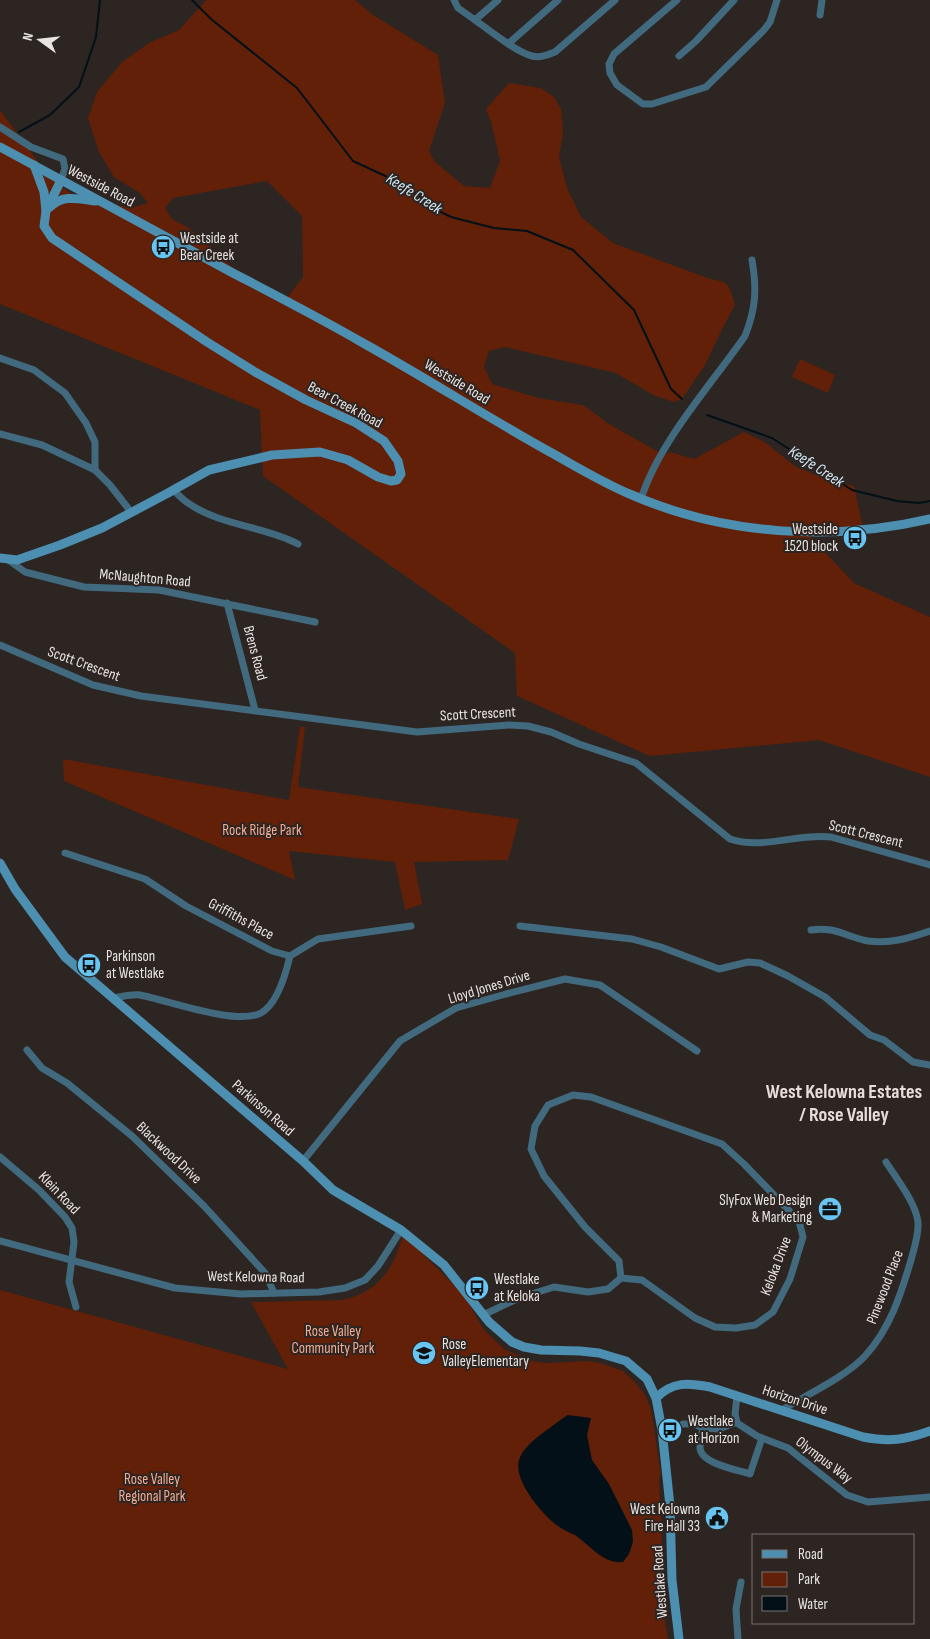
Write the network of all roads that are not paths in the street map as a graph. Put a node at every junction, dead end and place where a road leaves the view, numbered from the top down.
1 (454, 0) edge
2 (498, 0) edge
3 (558, 0) edge
4 (615, 0) edge
5 (677, 0) edge
6 (734, 0) edge
7 (777, 0) edge
8 (822, 0) edge
9 (820, 15) dead end
10 (475, 20) junction
11 (509, 43) junction
12 (679, 56) dead end
13 (0, 127) edge
14 (0, 147) edge
15 (34, 165) junction
16 (61, 180) junction
17 (102, 201) junction
18 (46, 211) junction
19 (752, 260) dead end
20 (0, 358) edge
21 (0, 434) edge
22 (95, 470) junction
23 (173, 490) junction
24 (641, 499) junction
25 (130, 512) junction
26 (930, 519) edge
27 (298, 544) dead end
28 (3, 558) edge
29 (227, 603) junction
30 (315, 622) dead end
31 (0, 645) edge
32 (255, 710) junction
33 (65, 853) dead end
34 (0, 863) edge
35 (930, 865) edge
36 (411, 926) dead end
37 (520, 926) dead end
38 (810, 930) dead end
39 (930, 931) edge
40 (290, 956) junction
41 (113, 998) junction
42 (27, 1050) dead end
43 (697, 1051) dead end
44 (930, 1065) edge
45 (0, 1157) edge
46 (303, 1161) junction
47 (886, 1162) dead end
48 (401, 1230) junction
49 (0, 1242) edge
50 (71, 1260) junction
51 (621, 1278) junction
52 (274, 1293) junction
53 (76, 1307) dead end
54 (483, 1315) junction
55 (737, 1396) junction
56 (656, 1398) junction
57 (782, 1410) junction
58 (737, 1422) junction
59 (683, 1424) dead end
60 (703, 1428) junction
61 (930, 1431) edge
62 (762, 1438) junction
63 (930, 1497) edge
64 (741, 1582) dead end
65 (679, 1639) edge
66 (738, 1639) edge

1 - 10 street
2 - 10 street
3 - 11 street
4 - 11 street
5 - 7 street
6 - 12 street
8 - 9 street
10 - 11 street
13 - 16 street
14 - 15 street, Westside Road
15 - 16 street, Westside Road
15 - 18 street
16 - 17 street, Westside Road
16 - 18 street
17 - 18 street
17 - 24 street, Westside Road
18 - 23 street, Bear Creek Road
19 - 24 street
20 - 22 street
21 - 22 street
22 - 25 street
23 - 25 street, Bear Creek Road
23 - 27 street
24 - 26 street, Westside Road
25 - 28 street, Bear Creek Road
28 - 29 street, McNaughton Road
29 - 30 street, McNaughton Road
29 - 32 street, Brens Road
31 - 32 street, Scott Crescent
32 - 35 street, Scott Crescent
33 - 40 street, Griffiths Place
34 - 41 street, Parkinson Road
36 - 40 street
37 - 44 street
38 - 39 street
40 - 41 street
41 - 46 street, Parkinson Road
42 - 52 street, Blackwood Drive
43 - 46 street, Lloyd Jones Drive
45 - 50 street, Klein Road
46 - 48 street, Parkinson Road
47 - 57 street, Pinewood Place
48 - 52 street, West Kelowna Road
48 - 54 street, Westlake Road
49 - 50 street, West Kelowna Road
50 - 52 street, West Kelowna Road
50 - 53 street, Klein Road
51 - 51 street, Keloka Drive
51 - 54 street
54 - 56 street, Westlake Road
55 - 56 street, Horizon Drive
55 - 57 street, Horizon Drive
55 - 58 street
56 - 65 street, Westlake Road
57 - 61 street, Horizon Drive
58 - 60 street
58 - 62 street, Olympus Way
59 - 60 street
60 - 62 street
62 - 63 street, Olympus Way
64 - 66 street

